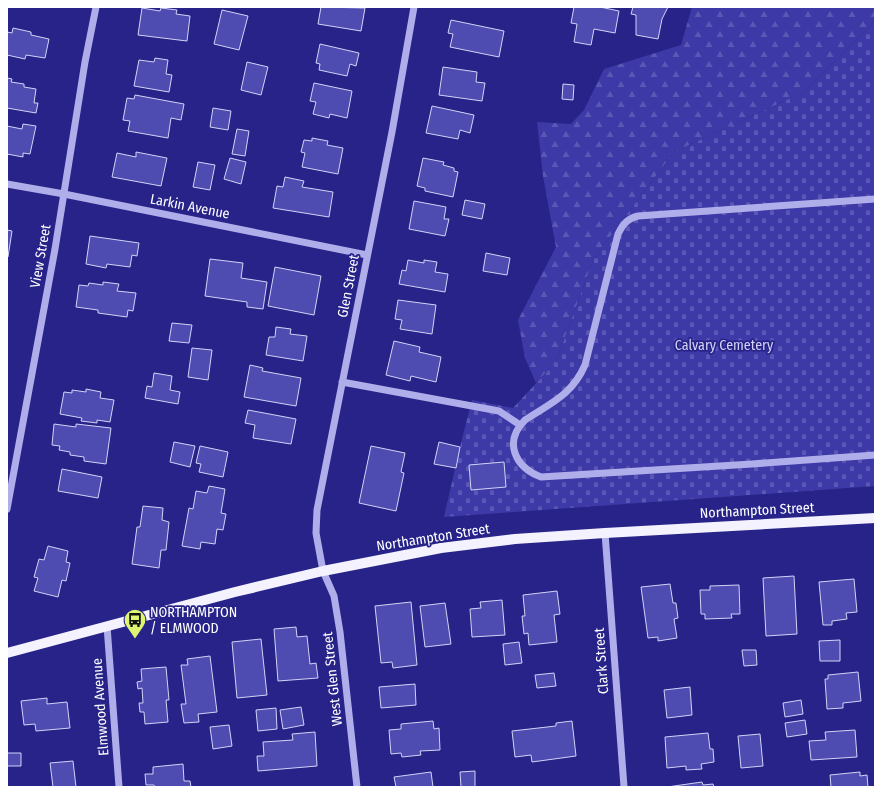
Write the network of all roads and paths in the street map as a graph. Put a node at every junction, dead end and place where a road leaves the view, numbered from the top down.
1 (96, 7) edge
2 (414, 7) edge
3 (7, 184) edge
4 (64, 194) junction
5 (875, 199) edge
6 (367, 254) junction
7 (342, 382) junction
8 (520, 425) junction
9 (875, 455) edge
10 (7, 509) edge
11 (875, 518) edge
12 (605, 533) junction
13 (323, 571) junction
14 (107, 626) junction
15 (7, 653) edge
16 (119, 787) edge
17 (357, 787) edge
18 (624, 787) edge

1 - 4 street, View Street
2 - 6 street, Glen Street
3 - 4 street, Larkin Avenue
4 - 6 street, Larkin Avenue
4 - 10 street, View Street
5 - 8 street
6 - 7 street, Glen Street
7 - 8 street
7 - 13 street, Glen Street
8 - 9 street
11 - 12 main road, Northampton Street
12 - 13 main road, Northampton Street
12 - 18 street, Clark Street
13 - 14 main road, Northampton Street
13 - 17 street, West Glen Street
14 - 15 main road, Northampton Street
14 - 16 street, Elmwood Avenue

